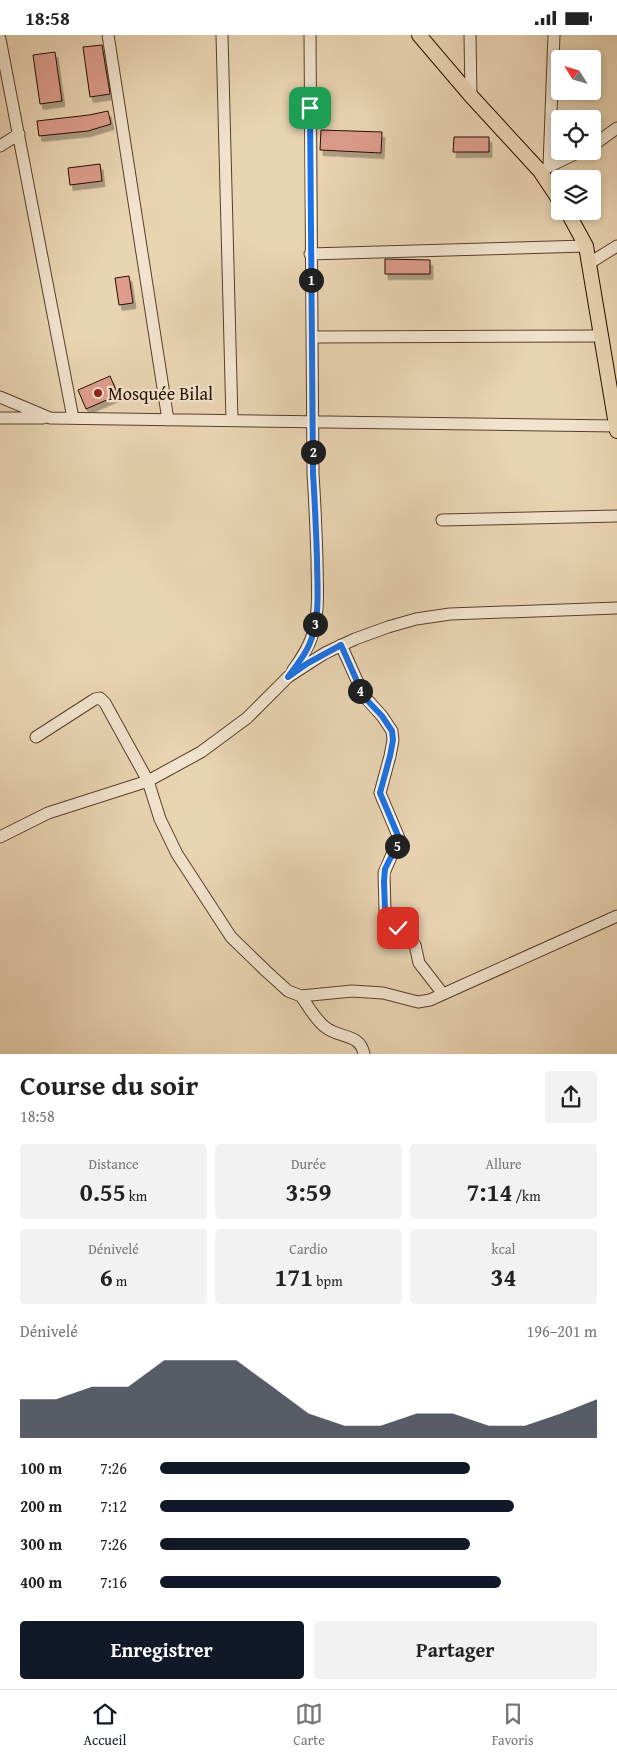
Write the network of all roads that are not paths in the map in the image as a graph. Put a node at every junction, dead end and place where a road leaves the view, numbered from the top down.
1 (108, 35) edge
2 (222, 35) edge
3 (310, 35) edge
4 (418, 35) edge
5 (470, 35) edge
6 (554, 35) edge
7 (0, 39) edge
8 (471, 96) junction
9 (617, 127) edge
10 (19, 134) junction
11 (601, 139) edge
12 (0, 145) edge
13 (563, 160) edge
14 (545, 169) junction
15 (551, 182) edge
16 (572, 220) edge
17 (586, 246) junction
18 (617, 246) edge
19 (310, 254) junction
20 (588, 265) junction
21 (601, 336) junction
22 (312, 337) junction
23 (0, 397) edge
24 (0, 418) edge
25 (50, 418) junction
26 (73, 418) junction
27 (168, 420) junction
28 (232, 420) junction
29 (313, 423) junction
30 (617, 428) edge
31 (617, 516) edge
32 (442, 520) dead end
33 (617, 608) edge
34 (341, 645) junction
35 (288, 677) junction
36 (36, 737) dead end
37 (148, 781) junction
38 (0, 837) edge
39 (617, 916) edge
40 (443, 995) junction
41 (301, 996) junction
42 (364, 1054) edge

1 - 27 street
2 - 28 street
3 - 19 street
4 - 8 main road
5 - 8 street
6 - 14 street
7 - 10 street
8 - 14 main road
9 - 11 street
10 - 12 street
10 - 26 street
13 - 14 street
14 - 15 main road
16 - 17 main road
17 - 19 street
17 - 20 main road
18 - 20 street
19 - 22 street
20 - 21 main road
21 - 22 street
21 - 30 main road
22 - 29 street
23 - 25 street
24 - 25 street
25 - 26 street
26 - 27 street
27 - 28 street
28 - 29 street
29 - 30 street
29 - 35 street
31 - 32 street
33 - 34 street
34 - 35 street
34 - 40 street
35 - 37 street
36 - 37 street
37 - 38 street
37 - 41 street
39 - 40 street
40 - 41 street
41 - 42 street

